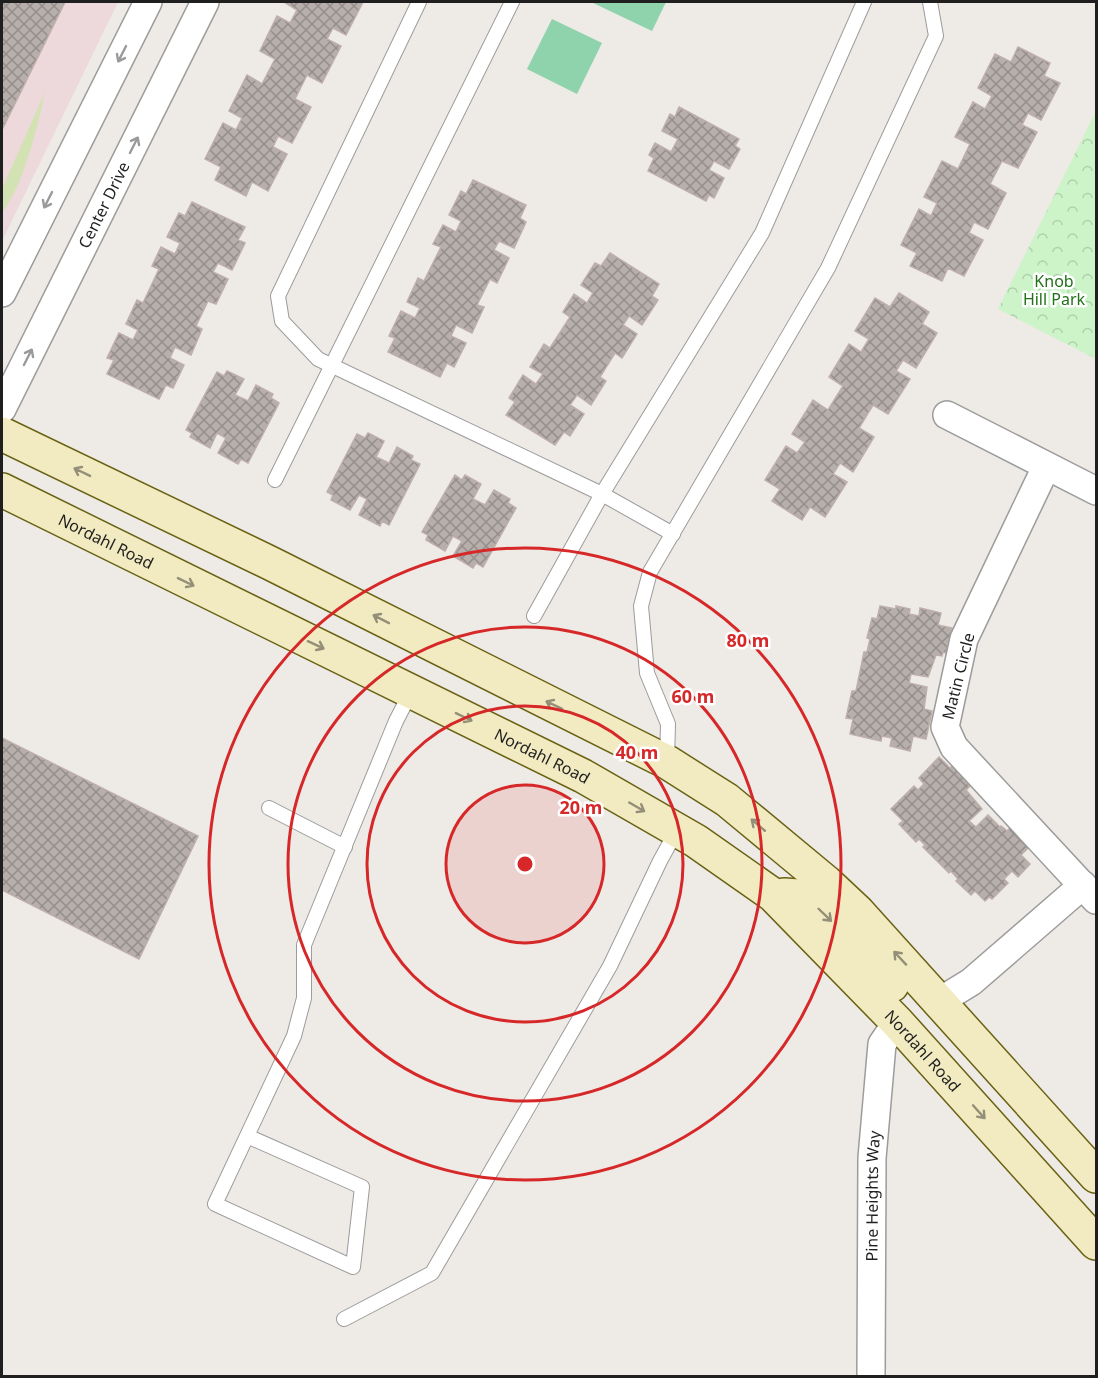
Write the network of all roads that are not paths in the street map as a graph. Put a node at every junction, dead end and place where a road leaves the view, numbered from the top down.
1 (148, 2) edge
2 (419, 2) edge
3 (512, 2) edge
4 (864, 2) edge
5 (930, 2) edge
6 (195, 6) edge
7 (2, 293) edge
8 (332, 366) junction
9 (2, 409) edge
10 (946, 415) dead end
11 (2, 434) edge
12 (1046, 467) junction
13 (275, 480) dead end
14 (2, 490) edge
15 (1096, 491) edge
16 (602, 494) junction
17 (673, 534) junction
18 (534, 616) dead end
19 (433, 645) junction
20 (411, 692) junction
21 (667, 762) junction
22 (269, 808) dead end
23 (678, 830) junction
24 (345, 847) junction
25 (1090, 893) edge
26 (773, 895) junction
27 (940, 1001) junction
28 (897, 1022) junction
29 (247, 1136) junction
30 (1090, 1168) edge
31 (1096, 1243) edge
32 (344, 1319) dead end
33 (871, 1377) edge

1 -> 7 street
2 - 8 lane
3 - 8 lane
4 - 16 lane
5 - 17 lane
9 -> 6 street, Center Drive
8 - 13 lane
8 - 16 lane
10 - 12 street
19 -> 11 main road
12 - 15 street
12 - 25 street, Matin Circle
14 -> 20 main road, Nordahl Road
16 - 17 lane
16 - 18 lane
17 - 21 lane
19 - 20 main road
21 -> 19 main road
20 -> 23 main road, Nordahl Road
20 - 24 lane
27 -> 21 main road
22 - 24 lane
23 - 26 main road, Nordahl Road
23 - 32 lane
24 - 29 lane
25 - 27 street, Matin Circle
26 -> 27 main road
26 - 28 main road, Nordahl Road
27 - 30 main road
28 - 30 main road
28 -> 31 main road, Nordahl Road
28 - 33 street, Pine Heights Way
29 - 29 lane

